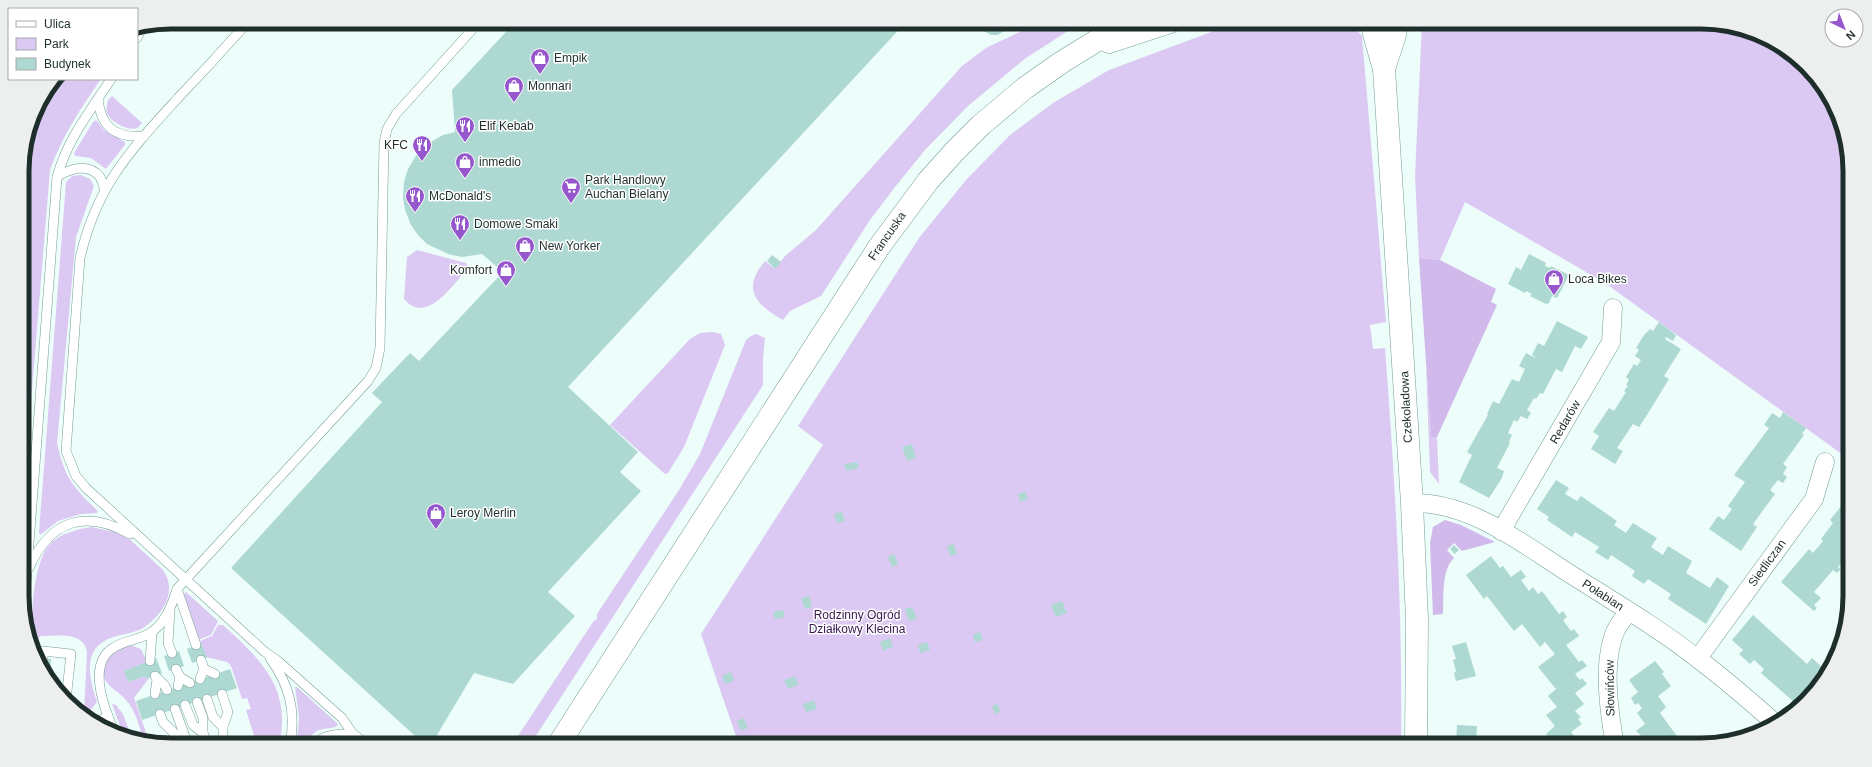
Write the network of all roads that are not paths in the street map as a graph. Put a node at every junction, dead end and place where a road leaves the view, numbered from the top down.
1 (242, 29) edge
2 (474, 29) edge
3 (1116, 29) edge
4 (1150, 29) edge
5 (1374, 29) edge
6 (1395, 29) edge
7 (1087, 48) junction
8 (1384, 69) junction
9 (110, 80) edge
10 (98, 99) junction
11 (143, 136) junction
12 (57, 177) junction
13 (105, 189) junction
14 (1613, 308) dead end
15 (1825, 462) dead end
16 (1412, 503) junction
17 (1501, 531) junction
18 (29, 537) edge
19 (144, 541) junction
20 (29, 569) edge
21 (186, 579) junction
22 (177, 589) junction
23 (170, 610) junction
24 (1628, 612) junction
25 (152, 632) junction
26 (196, 645) dead end
27 (265, 652) junction
28 (172, 653) dead end
29 (43, 655) dead end
30 (1698, 658) junction
31 (150, 661) dead end
32 (215, 674) dead end
33 (178, 677) dead end
34 (200, 679) dead end
35 (190, 683) dead end
36 (167, 690) dead end
37 (67, 692) edge
38 (155, 694) dead end
39 (222, 694) dead end
40 (206, 698) dead end
41 (197, 702) dead end
42 (185, 706) dead end
43 (175, 709) dead end
44 (160, 714) dead end
45 (108, 716) junction
46 (101, 720) edge
47 (1771, 720) edge
48 (112, 725) edge
49 (223, 727) junction
50 (203, 733) junction
51 (353, 734) junction
52 (180, 738) edge
53 (185, 738) edge
54 (205, 738) edge
55 (223, 738) edge
56 (291, 738) edge
57 (320, 738) edge
58 (358, 738) edge
59 (563, 738) edge
60 (1416, 738) edge
61 (1614, 738) edge

1 - 11 lane
2 - 21 lane
3 - 7 main road
4 - 7 main road
5 - 8 main road, Czekoladowa
6 - 8 main road, Czekoladowa
7 - 59 main road, Francuska
8 - 16 main road, Czekoladowa
9 - 10 lane
10 - 11 lane
10 - 12 lane
11 - 13 lane
12 - 13 lane
12 - 18 lane
13 - 19 lane
14 - 17 street, Redarów
15 - 30 street, Siedliczan
16 - 17 street, Połabian
16 - 60 main road, Czekoladowa
17 - 24 street, Połabian
19 - 20 lane
19 - 21 lane
21 - 22 lane
21 - 27 lane
22 - 23 lane
22 - 26 lane
23 - 25 lane
23 - 28 lane
24 - 30 street, Połabian
24 - 61 street, Słowińców
25 - 31 lane
25 - 45 lane
27 - 51 lane
27 - 56 lane
29 - 37 lane
30 - 47 street, Połabian
32 - 34 lane
33 - 35 lane
36 - 38 lane
39 - 49 lane
40 - 49 lane
41 - 50 lane
42 - 50 lane
43 - 53 lane
44 - 52 lane
45 - 46 lane
45 - 48 lane
49 - 55 lane
50 - 54 lane
51 - 57 lane
51 - 58 lane

